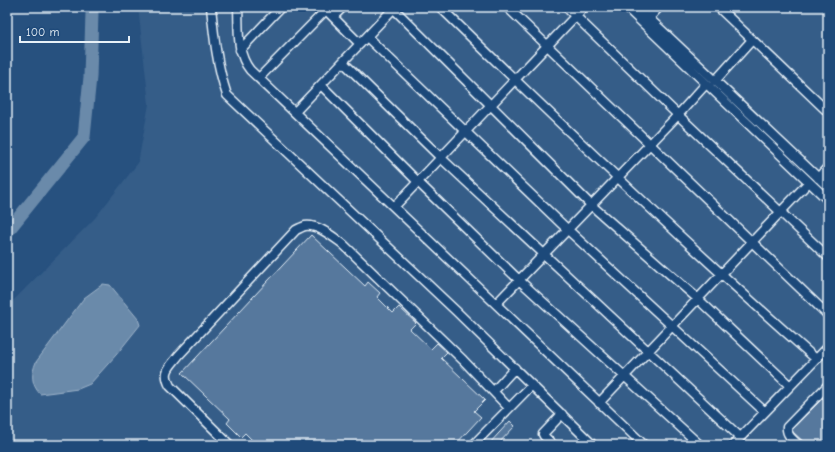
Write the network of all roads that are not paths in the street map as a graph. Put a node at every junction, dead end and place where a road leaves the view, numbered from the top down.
1 (211, 7) edge
2 (238, 7) edge
3 (281, 7) edge
4 (343, 7) edge
5 (440, 7) edge
6 (507, 7) edge
7 (566, 7) edge
8 (584, 7) edge
9 (626, 7) edge
10 (637, 7) edge
11 (659, 7) edge
12 (718, 7) edge
13 (324, 8) edge
14 (394, 8) edge
15 (575, 16) junction
16 (333, 17) junction
17 (649, 18) junction
18 (367, 37) junction
19 (752, 40) junction
20 (360, 44) junction
21 (548, 46) junction
22 (240, 50) junction
23 (343, 62) junction
24 (259, 78) junction
25 (515, 80) junction
26 (715, 81) junction
27 (706, 84) junction
28 (321, 85) junction
29 (491, 105) junction
30 (295, 112) junction
31 (828, 112) edge
32 (678, 115) junction
33 (466, 132) junction
34 (649, 144) junction
35 (441, 158) junction
36 (828, 168) edge
37 (617, 178) junction
38 (818, 178) junction
39 (418, 182) junction
40 (809, 182) junction
41 (828, 187) edge
42 (828, 200) edge
43 (591, 205) junction
44 (394, 207) junction
45 (780, 213) junction
46 (567, 229) junction
47 (752, 242) junction
48 (543, 254) junction
49 (828, 256) edge
50 (721, 275) junction
51 (519, 280) junction
52 (698, 299) junction
53 (496, 304) junction
54 (828, 315) edge
55 (672, 326) junction
56 (828, 347) edge
57 (648, 351) junction
58 (816, 359) junction
59 (515, 368) junction
60 (625, 376) junction
61 (532, 385) junction
62 (828, 385) edge
63 (790, 386) junction
64 (494, 391) junction
65 (599, 403) junction
66 (510, 408) junction
67 (765, 412) junction
68 (562, 414) junction
69 (740, 437) junction
70 (230, 445) edge
71 (473, 445) edge
72 (553, 445) edge
73 (593, 445) edge
74 (644, 445) edge
75 (700, 445) edge
76 (733, 445) edge
77 (799, 445) edge

1 - 59 lane
2 - 22 lane
3 - 22 lane
4 - 16 lane
5 - 25 lane
6 - 21 lane
7 - 15 lane
8 - 15 lane
9 - 27 lane
10 - 17 lane
11 - 17 lane
12 - 19 lane
13 - 16 lane
13 - 24 lane
14 - 18 lane
14 - 29 lane
15 - 21 lane
15 - 32 lane
16 - 20 lane
17 - 26 lane
18 - 20 lane
18 - 33 lane
19 - 26 lane
19 - 31 lane
20 - 23 lane
21 - 25 lane
21 - 34 lane
22 - 24 lane
23 - 28 lane
23 - 35 lane
24 - 30 lane
25 - 29 lane
25 - 37 lane
26 - 38 lane
27 - 32 lane
27 - 40 lane
28 - 30 lane
28 - 39 lane
29 - 33 lane
29 - 43 lane
30 - 44 lane
32 - 34 lane
32 - 45 lane
33 - 35 lane
33 - 46 lane
34 - 37 lane
34 - 47 lane
35 - 39 lane
35 - 48 lane
36 - 38 lane
37 - 43 lane
37 - 50 lane
38 - 41 lane
39 - 44 lane
39 - 51 lane
40 - 42 lane
40 - 45 lane
43 - 46 lane
43 - 52 lane
44 - 53 lane
45 - 47 lane
45 - 49 lane
46 - 48 lane
46 - 55 lane
47 - 50 lane
47 - 54 lane
48 - 51 lane
48 - 57 lane
50 - 52 lane
50 - 58 lane
51 - 53 lane
51 - 60 lane
52 - 55 lane
52 - 63 lane
53 - 65 lane
55 - 57 lane
55 - 67 lane
56 - 58 lane
57 - 60 lane
57 - 69 lane
58 - 63 lane
59 - 61 lane
59 - 64 lane
60 - 65 lane
60 - 75 lane
61 - 66 lane
61 - 68 lane
62 - 77 lane
63 - 67 lane
64 - 66 lane
64 - 70 lane
65 - 74 lane
66 - 71 lane
67 - 69 lane
68 - 72 lane
68 - 73 lane
69 - 76 lane

